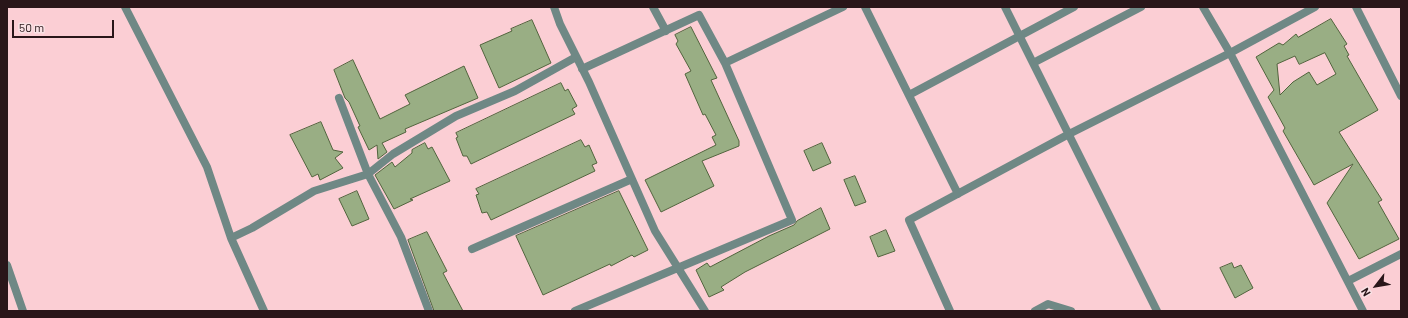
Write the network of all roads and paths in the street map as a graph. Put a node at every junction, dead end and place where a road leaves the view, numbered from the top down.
1 (125, 7) edge
2 (554, 7) edge
3 (653, 7) edge
4 (843, 7) edge
5 (865, 7) edge
6 (1005, 7) edge
7 (1074, 7) edge
8 (1141, 7) edge
9 (1203, 7) edge
10 (1315, 7) edge
11 (1356, 7) edge
12 (666, 31) junction
13 (1020, 36) junction
14 (1230, 53) junction
15 (576, 57) junction
16 (725, 63) junction
17 (1033, 64) junction
18 (582, 69) junction
19 (909, 95) junction
20 (1401, 96) edge
21 (339, 98) dead end
22 (1069, 134) junction
23 (368, 174) junction
24 (632, 179) junction
25 (958, 194) junction
26 (231, 238) junction
27 (472, 249) dead end
28 (1401, 254) edge
29 (7, 265) edge
30 (677, 267) junction
31 (1348, 281) junction
32 (23, 311) edge
33 (264, 311) edge
34 (429, 311) edge
35 (576, 311) edge
36 (705, 311) edge
37 (950, 311) edge
38 (1035, 311) edge
39 (1071, 311) edge
40 (1157, 311) edge
41 (1363, 311) edge

1 - 26 street
2 - 15 street
3 - 12 street
4 - 16 street
5 - 19 street
6 - 13 street
7 - 13 street
8 - 17 street
9 - 14 street
10 - 14 street
11 - 20 street
12 - 16 street
12 - 18 street
13 - 17 street
13 - 19 street
14 - 22 street
14 - 31 street
15 - 18 street
15 - 23 street
16 - 30 street
17 - 22 street
18 - 24 street
19 - 25 street
21 - 23 street
22 - 25 street
22 - 40 street
23 - 26 street
23 - 34 street
24 - 27 street
24 - 30 street
25 - 37 street
26 - 33 street
28 - 31 street
29 - 32 street
30 - 35 street
30 - 36 street
31 - 41 street
38 - 39 street

